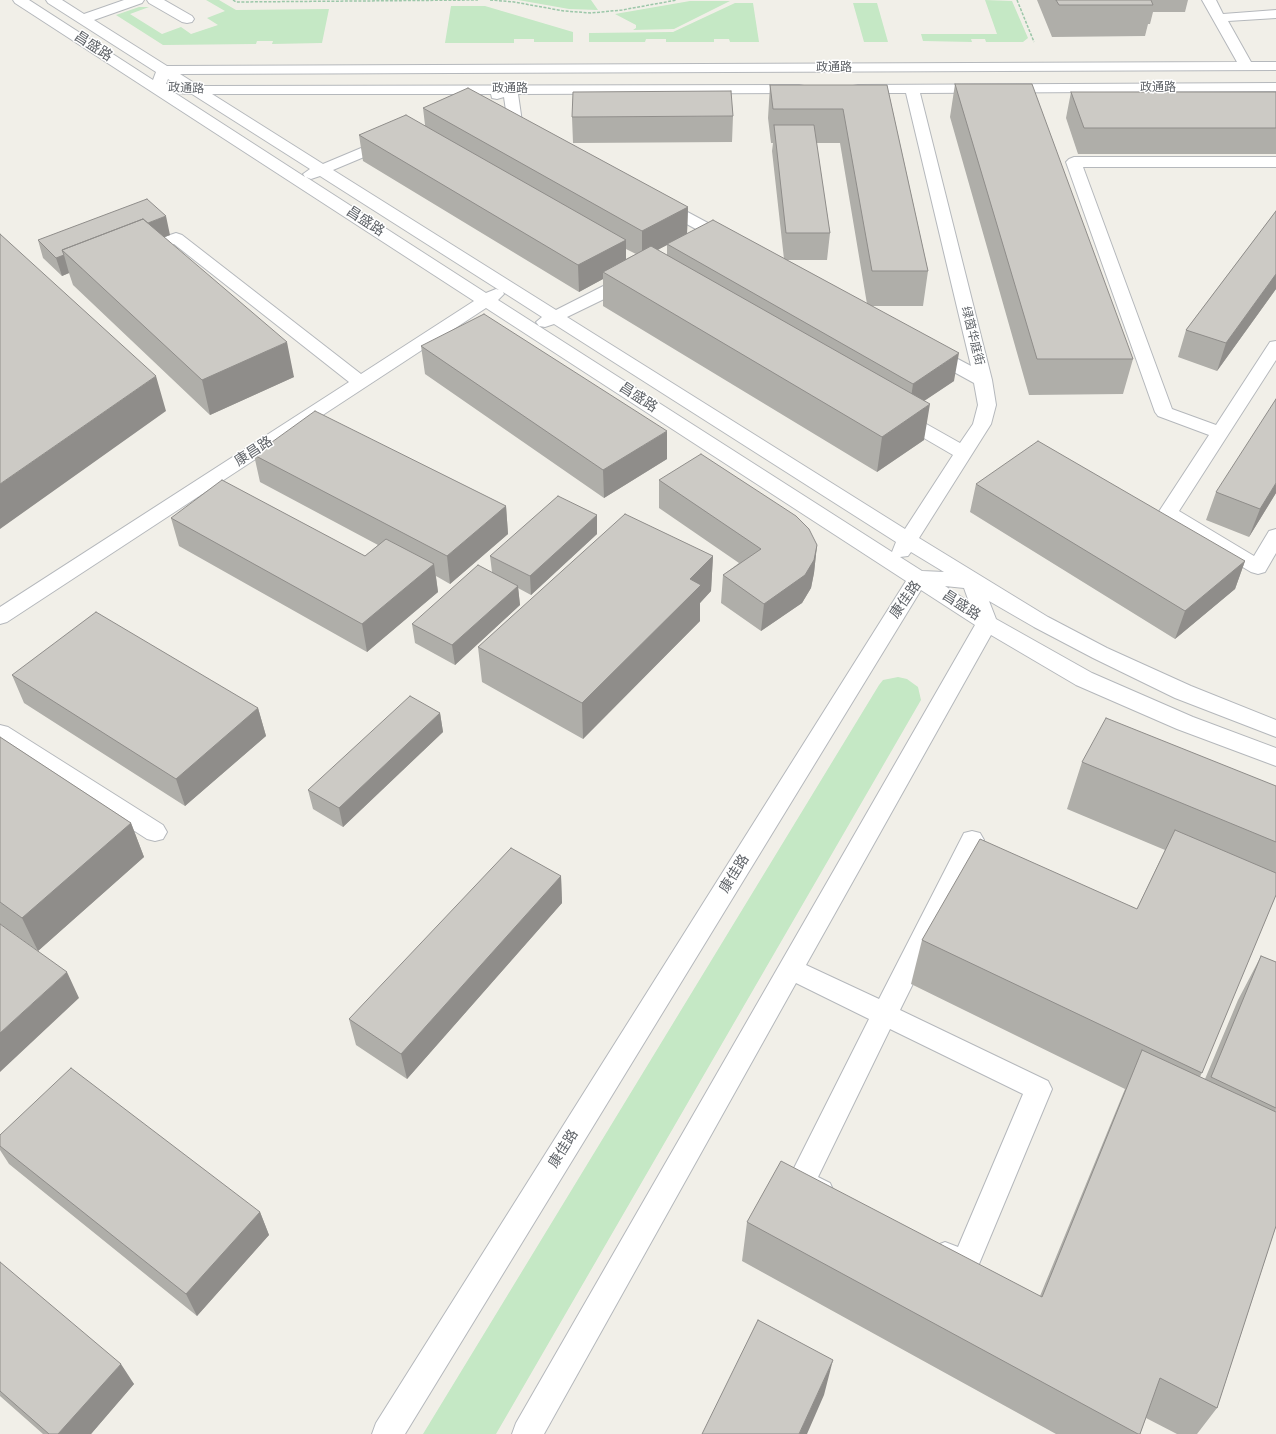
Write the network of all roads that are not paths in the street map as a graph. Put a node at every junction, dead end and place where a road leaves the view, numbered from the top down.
1 (20, 0) edge
2 (53, 0) edge
3 (137, 0) edge
4 (154, 0) edge
5 (1209, 0) edge
6 (1276, 14) edge
7 (1219, 18) junction
8 (83, 19) junction
9 (187, 19) dead end
10 (1276, 66) edge
11 (1246, 67) junction
12 (164, 70) junction
13 (157, 88) junction
14 (912, 88) junction
15 (1276, 88) edge
16 (810, 89) edge
17 (841, 89) edge
18 (196, 90) junction
19 (510, 90) junction
20 (477, 104) edge
21 (402, 136) edge
22 (542, 139) edge
23 (1276, 162) edge
24 (322, 170) junction
25 (299, 180) junction
26 (647, 196) edge
27 (738, 246) edge
28 (125, 258) edge
29 (640, 274) edge
30 (507, 287) junction
31 (486, 300) junction
32 (556, 317) junction
33 (532, 329) junction
34 (920, 346) edge
35 (1276, 346) edge
36 (983, 380) junction
37 (360, 382) junction
38 (888, 409) edge
39 (1220, 433) junction
40 (964, 453) junction
41 (1276, 536) edge
42 (908, 540) junction
43 (894, 562) junction
44 (918, 578) junction
45 (972, 581) junction
46 (0, 617) edge
47 (987, 623) junction
48 (1276, 729) edge
49 (0, 733) edge
50 (1276, 757) edge
51 (155, 832) dead end
52 (972, 840) dead end
53 (791, 969) junction
54 (886, 1015) junction
55 (844, 1204) edge
56 (922, 1244) edge
57 (387, 1434) edge
58 (527, 1434) edge

1 - 13 street, 昌盛路
2 - 8 street, 昌盛路
3 - 8 street
4 - 9 street
5 - 7 street
6 - 7 street
7 - 11 street
8 - 12 street, 昌盛路
10 - 11 street, 政通路
11 - 12 street, 政通路
12 - 13 street, 政通路
12 - 18 street, 昌盛路
13 - 18 street, 政通路
13 - 25 street, 昌盛路
14 - 15 street, 政通路
14 - 17 street, 政通路
14 - 36 street, 绿茵华庭街
16 - 19 street, 政通路
18 - 19 street, 政通路
18 - 24 street, 昌盛路
19 - 20 street
19 - 22 street
21 - 24 street
23 - 39 street
24 - 25 street
24 - 30 street, 昌盛路
25 - 31 street, 昌盛路
26 - 27 street
28 - 37 street
29 - 32 street
30 - 31 street, 康昌路
30 - 32 street, 昌盛路
31 - 33 street, 昌盛路
31 - 37 street, 康昌路
32 - 33 street
32 - 42 street, 昌盛路
33 - 43 street, 昌盛路
34 - 36 street
35 - 39 street
36 - 40 street, 绿茵华庭街
37 - 46 street, 康昌路
38 - 40 street
39 - 41 street
40 - 42 street, 绿茵华庭街
42 - 43 street, 绿茵华庭街
42 - 45 street, 昌盛路
43 - 44 street, 昌盛路
44 - 45 street, 康佳路
44 - 47 street, 昌盛路
44 - 57 street, 康佳路
45 - 47 street
45 - 48 street, 昌盛路
47 - 50 street, 昌盛路
47 - 53 street
49 - 51 street
52 - 54 street
53 - 54 street
53 - 58 street
54 - 55 street
54 - 56 street

